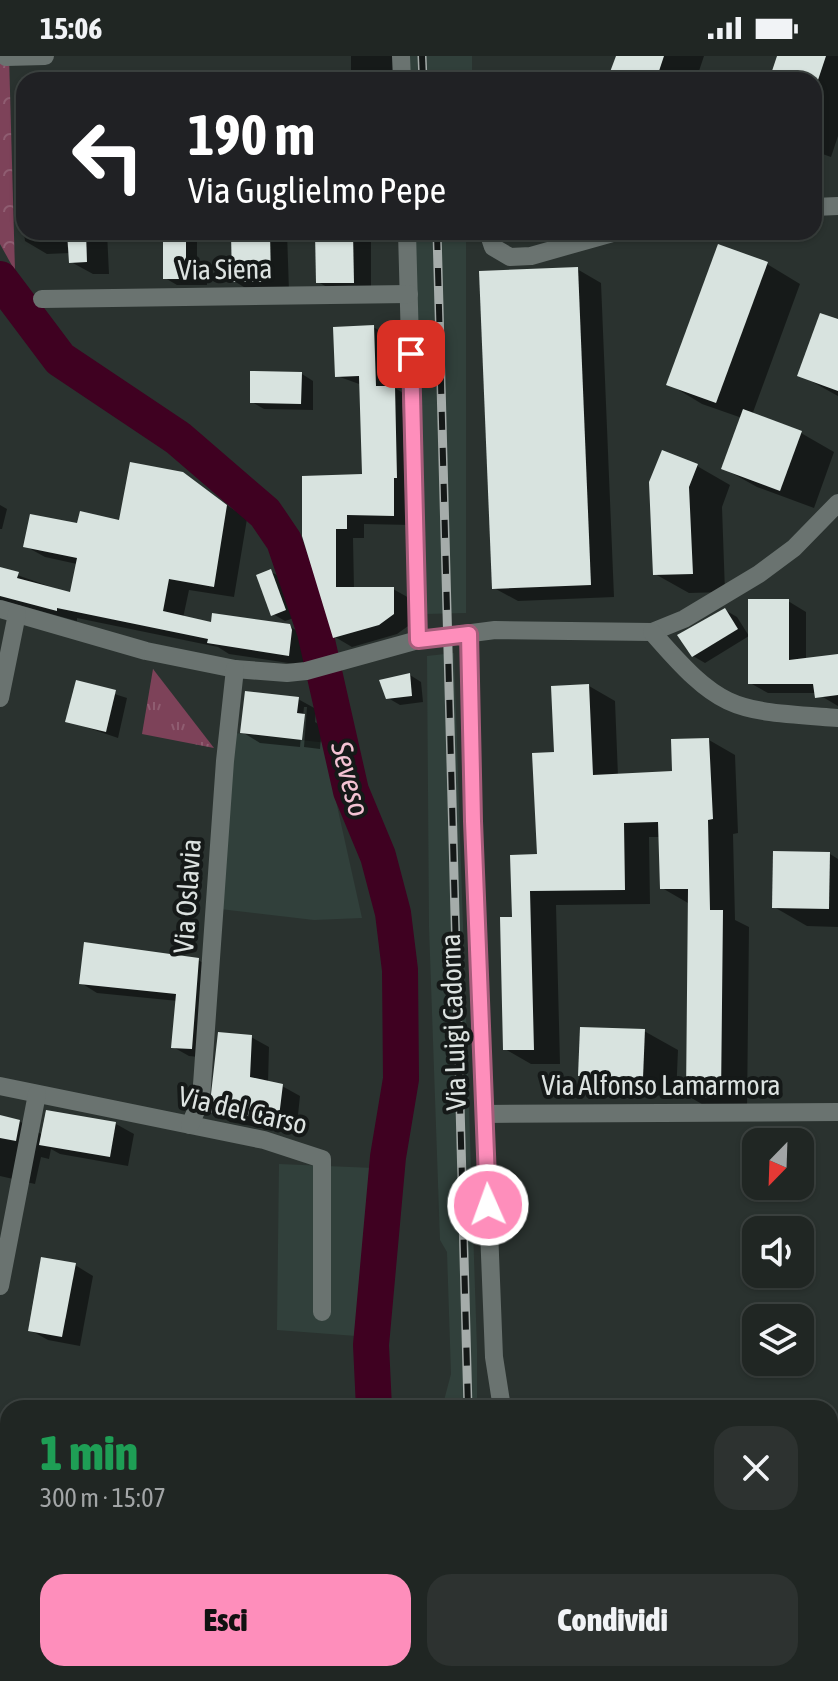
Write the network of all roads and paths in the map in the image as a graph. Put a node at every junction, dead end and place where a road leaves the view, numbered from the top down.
1 (45, 56) edge
2 (6, 57) edge
3 (407, 240) edge
4 (491, 240) edge
5 (545, 240) edge
6 (581, 240) edge
7 (540, 252) junction
8 (409, 294) junction
9 (42, 299) dead end
10 (838, 503) edge
11 (9, 612) edge
12 (652, 632) junction
13 (469, 634) junction
14 (418, 640) junction
15 (235, 669) junction
16 (0, 698) edge
17 (838, 718) edge
18 (0, 1086) edge
19 (37, 1094) junction
20 (838, 1112) edge
21 (484, 1114) junction
22 (190, 1125) junction
23 (0, 1286) edge
24 (322, 1312) dead end
25 (501, 1400) edge

1 - 2 street
3 - 8 street
4 - 7 street
5 - 7 street
6 - 7 street
8 - 9 street, Via Siena
8 - 14 street
10 - 12 street
11 - 15 street
11 - 16 street
12 - 13 street
12 - 17 street
13 - 14 street
13 - 21 street, Via Luigi Cadorna
14 - 15 street
15 - 22 street, Via Oslavia
18 - 19 street, Via del Carso
19 - 22 street, Via del Carso
19 - 23 street
20 - 21 street, Via Alfonso Lamarmora
21 - 25 street, Via Luigi Cadorna
22 - 24 street, Via del Carso

